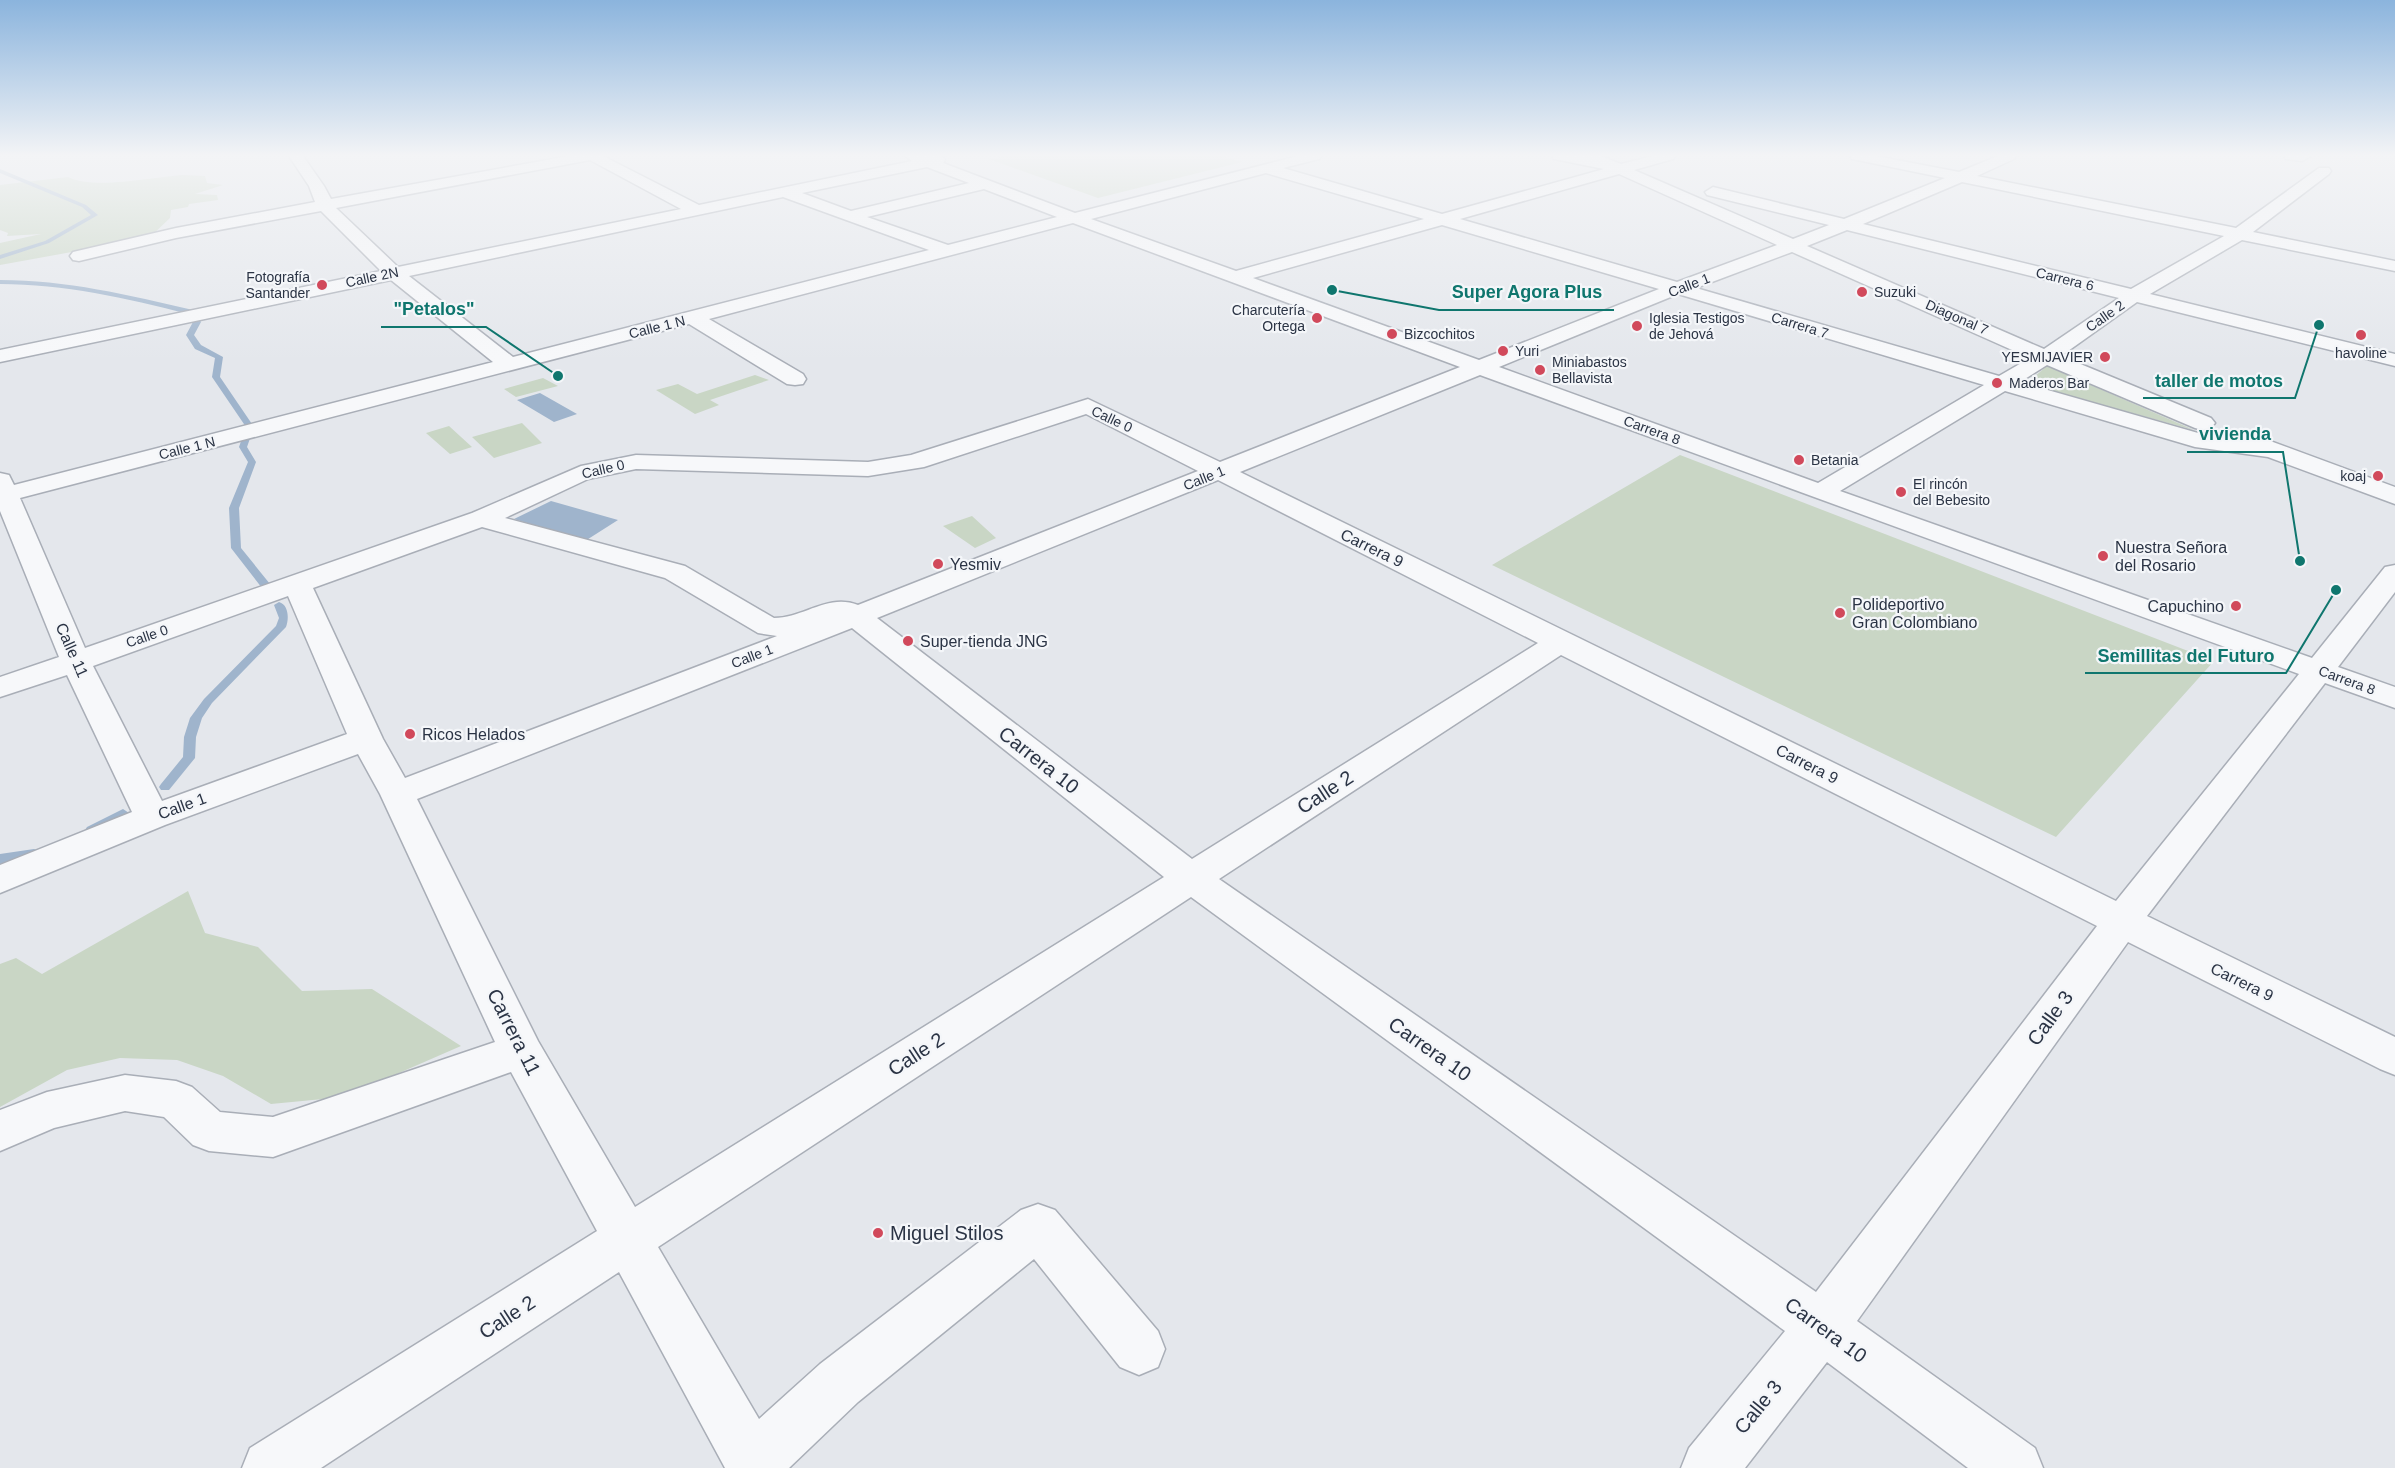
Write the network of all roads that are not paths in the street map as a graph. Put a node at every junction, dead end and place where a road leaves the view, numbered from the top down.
1 (221, 225) edge
2 (344, 225) edge
3 (626, 225) edge
4 (873, 225) edge
5 (1046, 225) edge
6 (1090, 225) edge
7 (1423, 225) edge
8 (1455, 225) edge
9 (1748, 225) edge
10 (1845, 225) joint
11 (2198, 225) edge
12 (2252, 225) edge
13 (2241, 233) junction
14 (1794, 245) junction
15 (944, 250) junction
16 (79, 256) dead end
17 (1202, 265) junction
18 (2395, 266) edge
19 (394, 273) junction
20 (1236, 277) junction
21 (1678, 288) junction
22 (1276, 292) junction
23 (2132, 297) junction
24 (694, 318) junction
25 (0, 356) edge
26 (2046, 357) junction
27 (2395, 360) edge
28 (510, 365) junction
29 (1481, 366) junction
30 (795, 379) dead end
31 (2001, 384) junction
32 (2273, 450) junction
33 (1219, 472) junction
34 (2, 490) edge
35 (1820, 492) junction
36 (2395, 496) edge
37 (481, 519) junction
38 (2395, 573) edge
39 (297, 584) junction
40 (844, 620) junction
41 (1562, 641) junction
42 (76, 662) junction
43 (2318, 669) junction
44 (0, 688) edge
45 (2395, 698) edge
46 (366, 739) junction
47 (397, 794) junction
48 (152, 817) junction
49 (1191, 878) junction
50 (0, 880) edge
51 (2121, 922) junction
52 (521, 1051) junction
53 (2395, 1058) edge
54 (0, 1131) edge
55 (628, 1239) junction
56 (1822, 1327) junction
57 (1139, 1349) dead end
58 (754, 1465) edge
59 (270, 1468) edge
60 (1709, 1468) edge
61 (2015, 1468) edge

1 - 16 street
2 - 19 street
3 - 19 street, Calle 2N
4 - 15 street
5 - 15 street, Calle 1 N
6 - 17 street, Carrera 8
7 - 20 street
8 - 21 street, Carrera 7
9 - 14 street, Diagonal 7
10 - 14 street, Calle 1
10 - 23 street, Carrera 6
11 - 13 street
12 - 13 street, Calle 2
13 - 18 street
13 - 23 street, Calle 2
14 - 21 street, Calle 1
14 - 26 street, Diagonal 7
15 - 24 street, Calle 1 N
17 - 20 street, Carrera 8
17 - 22 street
19 - 25 street, Calle 2N
19 - 28 street
20 - 22 street, Carrera 8
21 - 29 street, Calle 1
21 - 31 street, Carrera 7
22 - 29 street, Carrera 8
23 - 26 street, Calle 2
23 - 27 street, Carrera 6
24 - 28 street, Calle 1 N
24 - 30 street
26 - 31 street, Calle 2
26 - 32 street, Diagonal 7
28 - 34 street, Calle 1 N
29 - 33 street, Calle 1
29 - 35 street, Carrera 8
31 - 32 street, Carrera 7
31 - 35 street, Calle 2
32 - 36 street, Diagonal 7
33 - 37 street, Calle 0
33 - 40 street, Calle 1
33 - 41 street, Carrera 9
34 - 42 street, Calle 11
35 - 43 street, Carrera 8
37 - 39 street, Calle 0
37 - 40 street
38 - 43 street, Calle 3
39 - 42 street, Calle 0
39 - 46 street, Carrera 11
40 - 47 street, Calle 1
40 - 49 street, Carrera 10
41 - 49 street, Calle 2
41 - 51 street, Carrera 9
42 - 44 street, Calle 0
42 - 48 street, Calle 11
43 - 45 street, Carrera 8
43 - 51 street, Calle 3
46 - 47 street, Carrera 11
46 - 48 street, Calle 1
47 - 52 street, Carrera 11
48 - 50 street, Calle 1
49 - 55 street, Calle 2
49 - 56 street, Carrera 10
51 - 53 street, Carrera 9
51 - 56 street, Calle 3
52 - 54 street
52 - 55 street, Carrera 11
55 - 58 street, Carrera 11
55 - 59 street, Calle 2
56 - 60 street, Calle 3
56 - 61 street, Carrera 10
57 - 58 street

